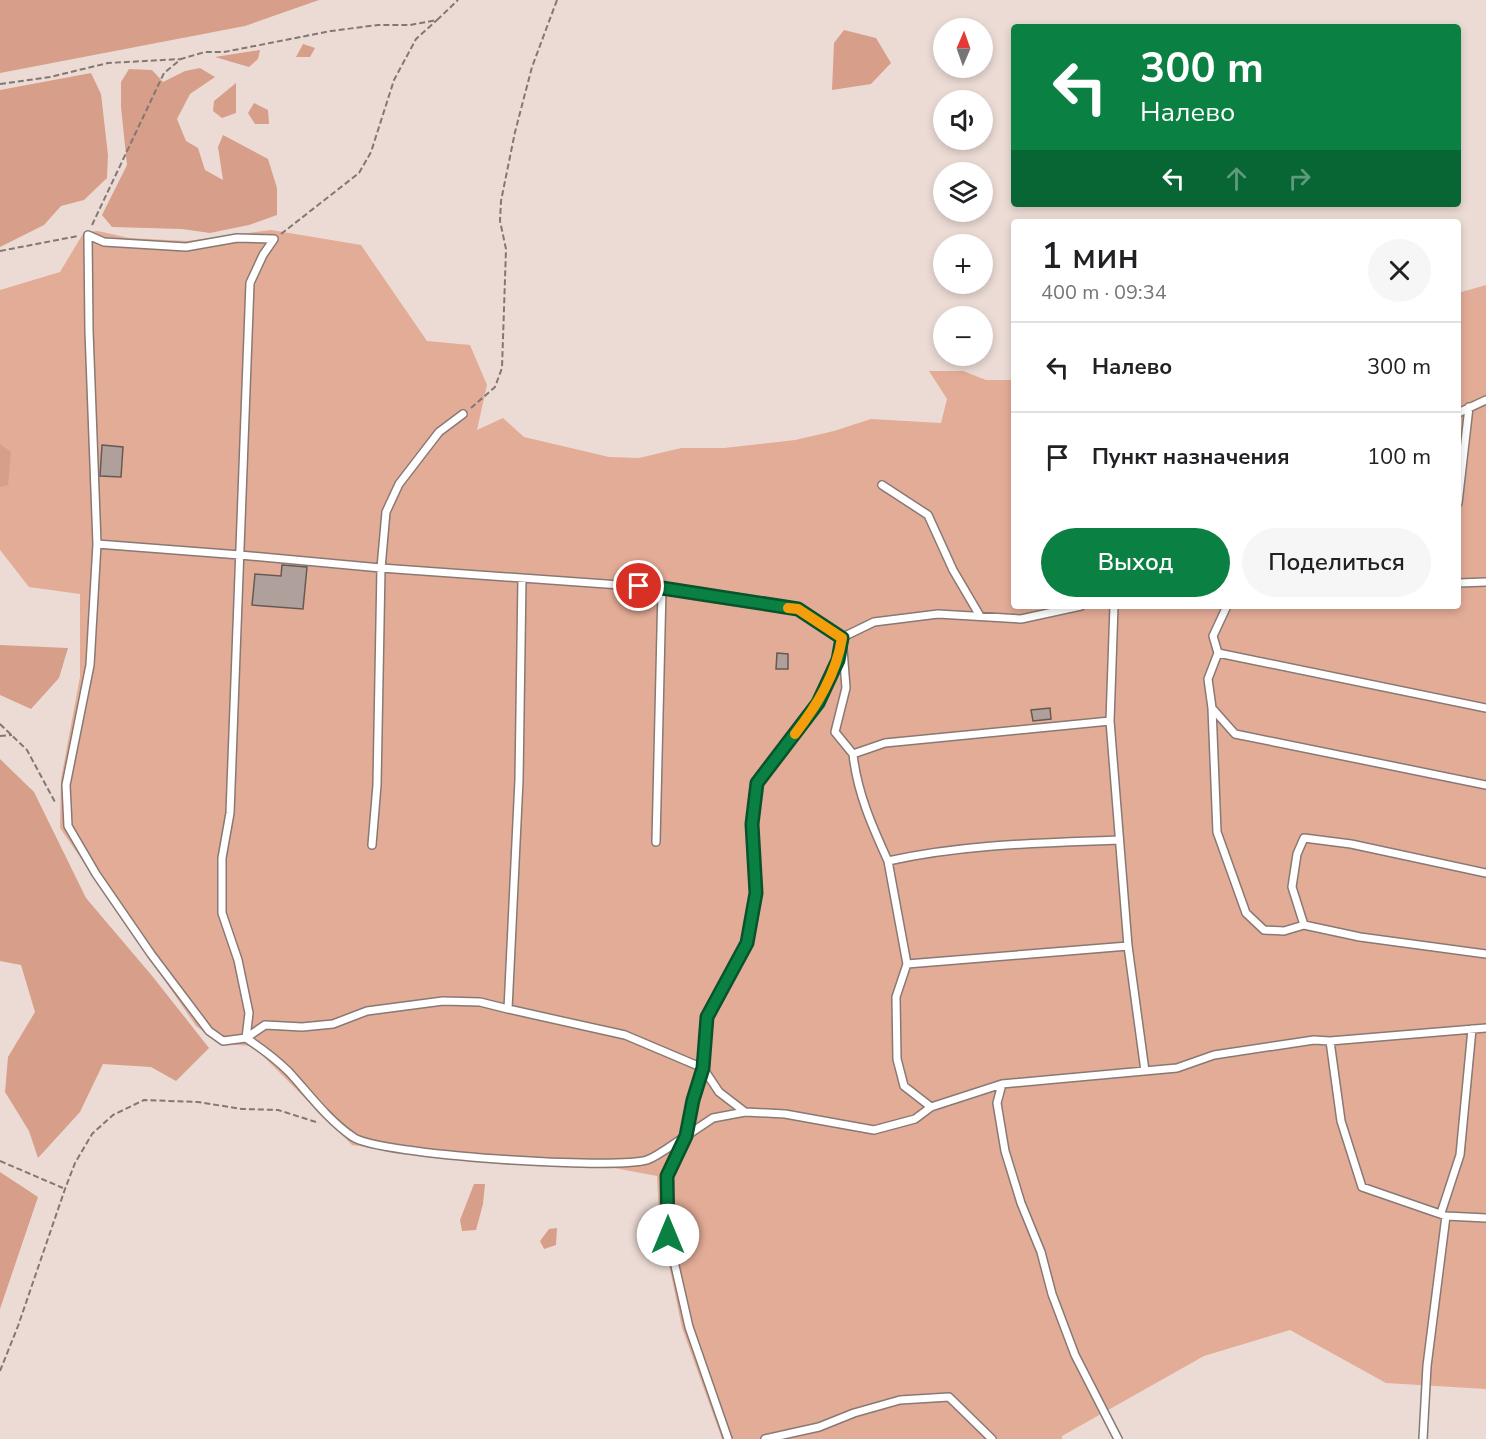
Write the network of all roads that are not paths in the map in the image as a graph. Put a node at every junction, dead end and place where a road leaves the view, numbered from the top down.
1 (1486, 400) edge
2 (1469, 407) junction
3 (1461, 411) edge
4 (463, 414) road end
5 (1461, 477) edge
6 (882, 485) dead end
7 (97, 544) junction
8 (240, 555) junction
9 (381, 568) junction
10 (522, 578) junction
11 (1486, 582) edge
12 (1461, 583) edge
13 (662, 588) junction
14 (1067, 609) edge
15 (1114, 609) edge
16 (1226, 609) edge
17 (980, 616) junction
18 (842, 638) junction
19 (1218, 653) junction
20 (1212, 708) junction
21 (1486, 708) edge
22 (1110, 721) junction
23 (852, 754) junction
24 (1486, 785) edge
25 (1118, 840) junction
26 (656, 842) dead end
27 (372, 845) dead end
28 (888, 861) junction
29 (1486, 873) edge
30 (1304, 925) junction
31 (1128, 946) junction
32 (1486, 954) edge
33 (908, 964) junction
34 (508, 1009) junction
35 (1486, 1028) edge
36 (1472, 1029) junction
37 (246, 1038) junction
38 (1330, 1041) junction
39 (703, 1068) junction
40 (1144, 1071) junction
41 (1002, 1084) junction
42 (931, 1107) junction
43 (745, 1112) junction
44 (686, 1136) junction
45 (1443, 1214) junction
46 (1486, 1218) edge
47 (728, 1439) edge
48 (765, 1439) edge
49 (992, 1439) edge
50 (1118, 1439) edge
51 (1423, 1439) edge

1 - 2 lane
2 - 3 lane
2 - 5 lane
4 - 9 lane
6 - 17 lane
7 - 8 lane
7 - 8 lane
7 - 37 lane
8 - 9 lane
8 - 37 lane
9 - 10 lane
9 - 27 lane
10 - 13 lane
10 - 34 lane
11 - 12 lane
13 - 18 lane
13 - 26 lane
14 - 17 lane
15 - 22 lane
16 - 19 lane
17 - 18 lane
18 - 23 lane
18 - 39 lane
19 - 20 lane
19 - 21 lane
20 - 24 lane
20 - 30 lane
22 - 23 lane
22 - 25 lane
23 - 28 lane
25 - 28 lane
25 - 31 lane
28 - 33 lane
29 - 30 lane
30 - 32 lane
31 - 33 lane
31 - 40 lane
33 - 42 lane
34 - 37 lane
34 - 39 lane
35 - 36 lane
36 - 38 lane
36 - 45 lane
37 - 44 lane
38 - 40 lane
38 - 45 lane
39 - 43 lane
39 - 44 lane
40 - 41 lane
41 - 42 lane
41 - 50 lane
42 - 43 lane
43 - 44 lane
44 - 47 lane
45 - 46 lane
45 - 51 lane
48 - 49 lane

